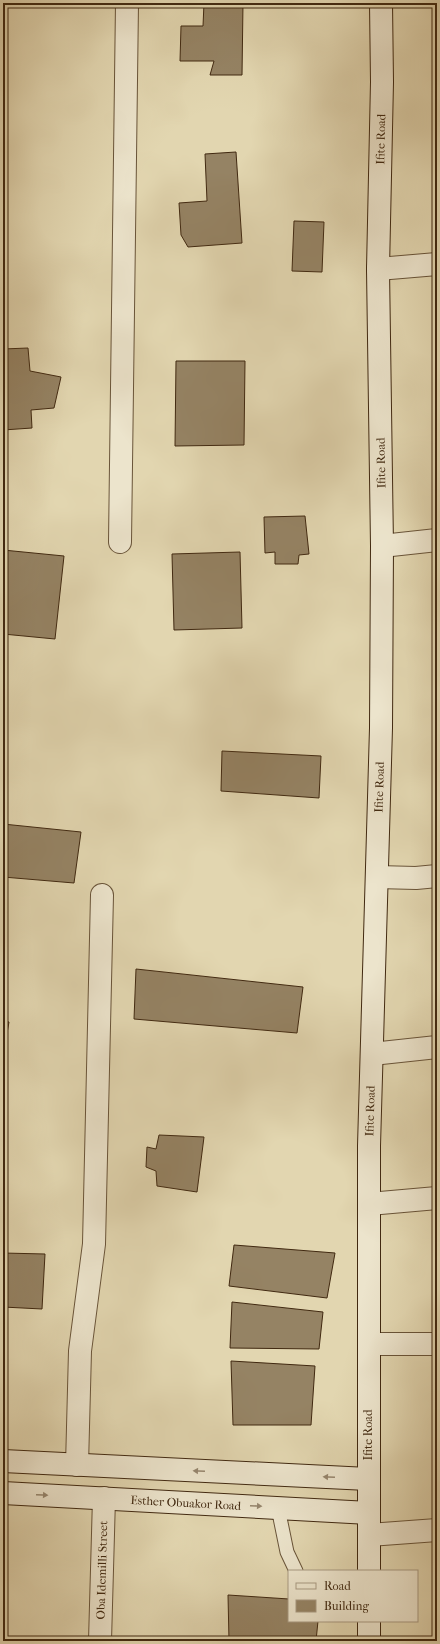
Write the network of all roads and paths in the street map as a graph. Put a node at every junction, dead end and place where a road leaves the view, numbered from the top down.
1 (126, 3) edge
2 (381, 3) edge
3 (437, 264) edge
4 (378, 269) junction
5 (437, 540) edge
6 (120, 542) dead end
7 (382, 546) junction
8 (437, 876) edge
9 (377, 877) junction
10 (102, 895) dead end
11 (437, 1047) edge
12 (372, 1054) junction
13 (437, 1198) edge
14 (369, 1204) junction
15 (368, 1344) junction
16 (437, 1344) edge
17 (3, 1461) edge
18 (77, 1465) junction
19 (368, 1479) junction
20 (3, 1493) edge
21 (104, 1498) junction
22 (278, 1508) junction
23 (369, 1513) junction
24 (437, 1530) edge
25 (370, 1535) junction
26 (296, 1570) edge
27 (369, 1570) edge
28 (369, 1622) edge
29 (100, 1641) edge
30 (369, 1641) edge

1 - 6 street
2 - 4 street, Ifite Road
3 - 4 street
4 - 7 street, Ifite Road
5 - 7 street
7 - 9 street, Ifite Road
8 - 9 street
9 - 12 street, Ifite Road
10 - 18 street
11 - 12 street
12 - 14 street, Ifite Road
13 - 14 street
14 - 15 street, Ifite Road
15 - 16 street
15 - 19 street, Ifite Road
17 - 18 street
19 -> 18 street
19 - 23 street, Ifite Road
20 -> 21 street, Esther Obuakor Road
21 -> 22 street, Esther Obuakor Road
21 - 29 street, Oba Idemilli Street
22 - 23 street, Esther Obuakor Road
22 - 26 lane
23 - 25 street, Ifite Road
24 - 25 street
25 - 27 street, Ifite Road
28 - 30 street

